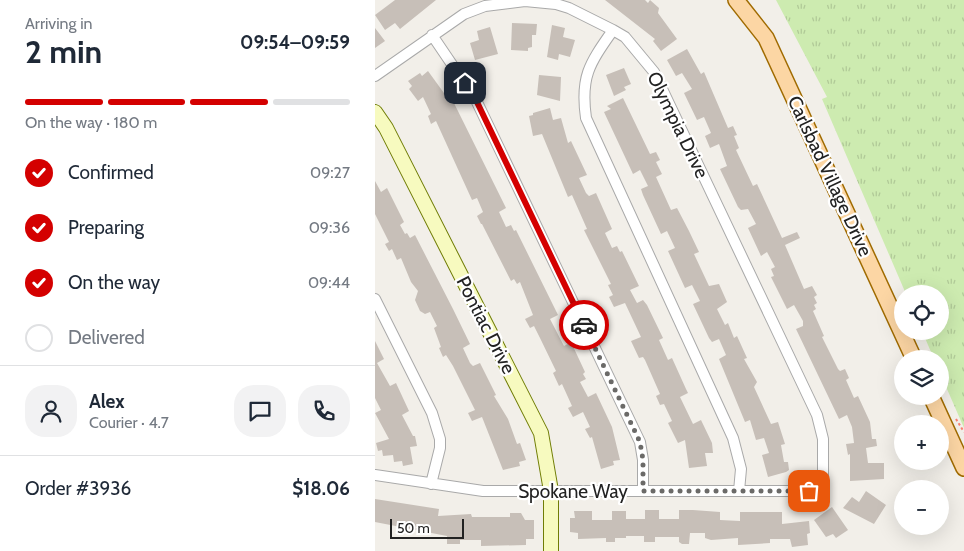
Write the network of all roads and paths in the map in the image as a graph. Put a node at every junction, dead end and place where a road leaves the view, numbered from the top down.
1 (735, 0) edge
2 (613, 30) junction
3 (432, 35) junction
4 (375, 76) edge
5 (375, 112) edge
6 (375, 298) edge
7 (910, 350) edge
8 (935, 405) edge
9 (817, 415) joint
10 (964, 468) edge
11 (375, 475) edge
12 (431, 484) junction
13 (551, 491) junction
14 (643, 491) junction
15 (739, 491) junction
16 (551, 551) edge

1 - 7 main road, Carlsbad Village Drive
2 - 3 street, Olympia Drive
2 - 9 street, Olympia Drive
2 - 15 street
3 - 4 street, Olympia Drive
3 - 14 street
5 - 13 main road, Pontiac Drive
6 - 12 street
8 - 10 main road
9 - 15 street, Spokane Way
11 - 12 street, Spokane Way
12 - 13 street, Spokane Way
13 - 14 street, Spokane Way
13 - 16 main road, Pontiac Drive
14 - 15 street, Spokane Way

